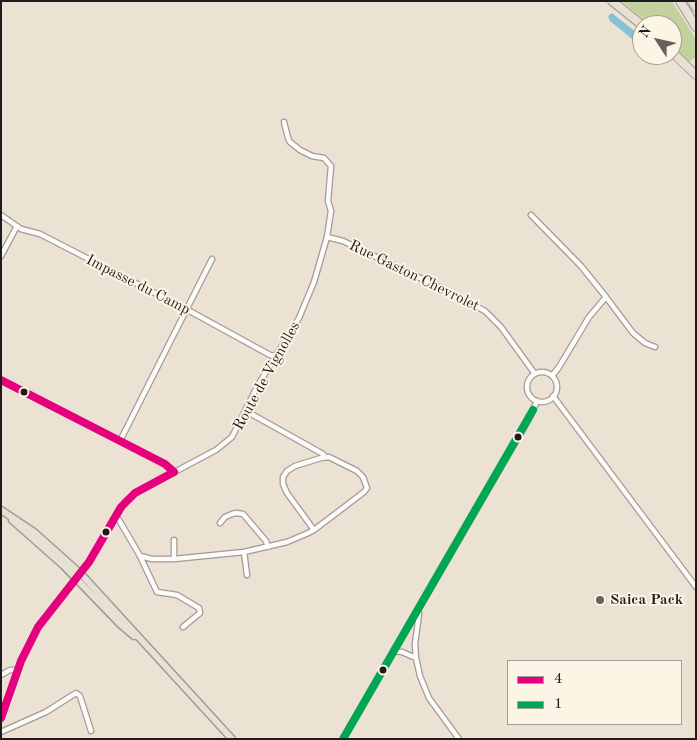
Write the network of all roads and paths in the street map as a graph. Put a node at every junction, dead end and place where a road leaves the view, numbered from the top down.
1 (612, 1) edge
2 (680, 1) edge
3 (692, 1) edge
4 (696, 7) edge
5 (632, 17) edge
6 (696, 27) edge
7 (682, 62) edge
8 (696, 75) edge
9 (284, 122) dead end
10 (531, 214) dead end
11 (1, 215) edge
12 (16, 226) junction
13 (326, 239) junction
14 (1, 256) edge
15 (212, 259) dead end
16 (606, 297) junction
17 (186, 310) junction
18 (655, 347) dead end
19 (275, 356) junction
20 (536, 374) junction
21 (552, 376) junction
22 (1, 380) edge
23 (553, 396) junction
24 (537, 401) junction
25 (246, 411) junction
26 (120, 441) junction
27 (325, 457) junction
28 (174, 472) junction
29 (2, 511) edge
30 (115, 517) junction
31 (220, 523) dead end
32 (314, 530) junction
33 (174, 540) dead end
34 (268, 547) junction
35 (244, 552) junction
36 (140, 556) junction
37 (174, 559) junction
38 (247, 575) dead end
39 (79, 576) junction
40 (696, 587) edge
41 (418, 609) junction
42 (183, 627) dead end
43 (394, 651) junction
44 (416, 658) junction
45 (18, 670) junction
46 (1, 675) edge
47 (1, 719) edge
48 (91, 731) dead end
49 (1, 732) edge
50 (232, 739) edge
51 (343, 739) edge
52 (459, 739) edge

1 - 5 highway
2 - 6 highway
3 - 4 highway
7 - 8 highway
9 - 13 street, Route de Vignolles
10 - 16 street
11 - 12 street, Impasse du Camp
12 - 14 street
12 - 17 street, Impasse du Camp
13 - 19 street, Route de Vignolles
13 - 20 street, Rue Gaston Chevrolet
15 - 17 street
16 - 18 street
16 - 21 street
17 - 19 street, Impasse du Camp
17 - 26 street
19 - 25 street, Route de Vignolles
20 - 21 street
20 - 24 street
21 - 23 street
22 - 26 street
23 - 24 street
23 - 40 street
24 - 41 street
25 - 27 street
25 - 28 street, Route de Vignolles
26 - 28 street
27 - 32 street
27 - 32 street
28 - 30 street, Route de Vignolles
29 - 39 main road
30 - 36 street
30 - 39 street, Route de Vignolles
31 - 34 street
32 - 34 street
33 - 37 street
34 - 35 street
35 - 37 street
35 - 38 street
36 - 37 street
36 - 42 street
39 - 45 street, Route de Vignolles
39 - 50 main road
41 - 43 street
41 - 44 street
43 - 44 street
43 - 51 street
44 - 52 street
45 - 46 street
45 - 47 street, Route de Vignolles
48 - 49 street

